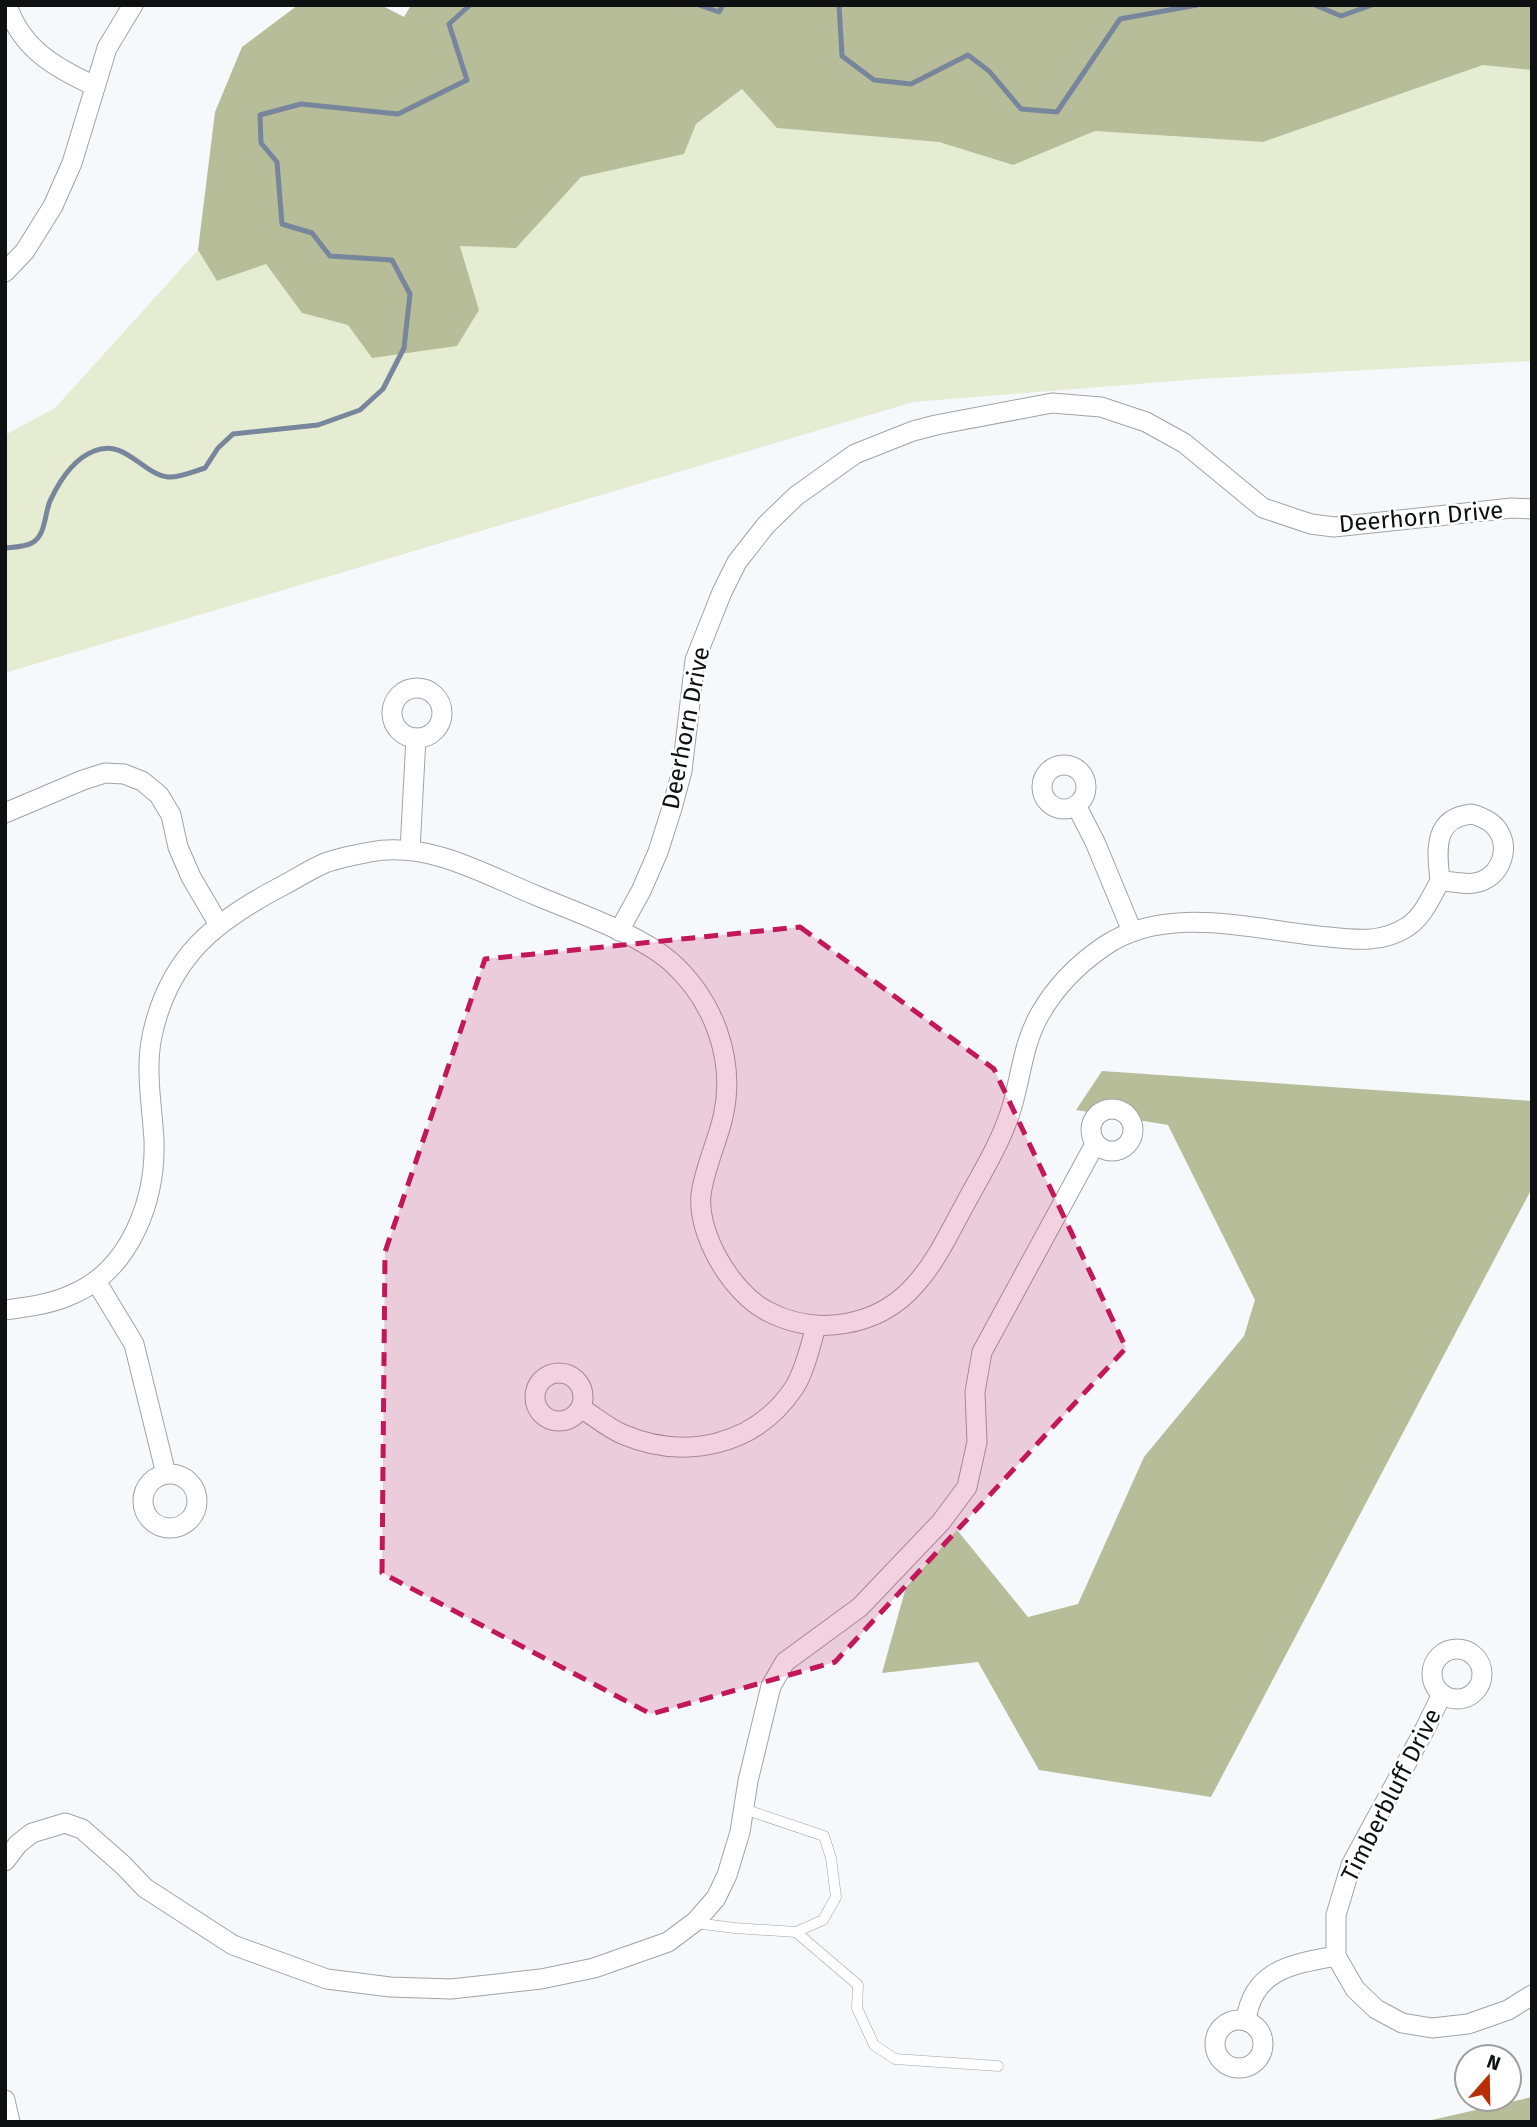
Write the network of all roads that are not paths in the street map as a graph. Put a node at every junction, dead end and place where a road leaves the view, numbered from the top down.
1 (7, 5) edge
2 (133, 5) edge
3 (95, 86) junction
4 (5, 272) edge
5 (1532, 509) edge
6 (416, 738) dead end
7 (1077, 807) dead end
8 (5, 813) edge
9 (410, 850) junction
10 (1440, 881) dead end
11 (218, 923) junction
12 (619, 931) junction
13 (1132, 931) junction
14 (1095, 1144) dead end
15 (96, 1281) junction
16 (5, 1310) edge
17 (816, 1327) junction
18 (581, 1408) dead end
19 (166, 1474) dead end
20 (1442, 1694) dead end
21 (744, 1809) junction
22 (5, 1861) edge
23 (694, 1923) junction
24 (796, 1931) junction
25 (1336, 1956) junction
26 (1532, 1995) edge
27 (1246, 2021) dead end
28 (998, 2066) dead end
29 (5, 2100) edge
30 (10, 2122) edge

1 - 3 street
2 - 3 street
3 - 4 street
5 - 12 street, Deerhorn Drive
6 - 9 street
7 - 13 street
8 - 11 street
9 - 11 street
9 - 12 street
10 - 13 street
11 - 15 street
12 - 17 street
13 - 17 street
14 - 21 street
15 - 16 street
15 - 19 street
17 - 18 street
20 - 25 street, Timberbluff Drive
21 - 23 street
21 - 24 lane
22 - 23 street
23 - 24 lane
24 - 28 lane
25 - 26 street, Timberbluff Drive
25 - 27 street
29 - 30 street

